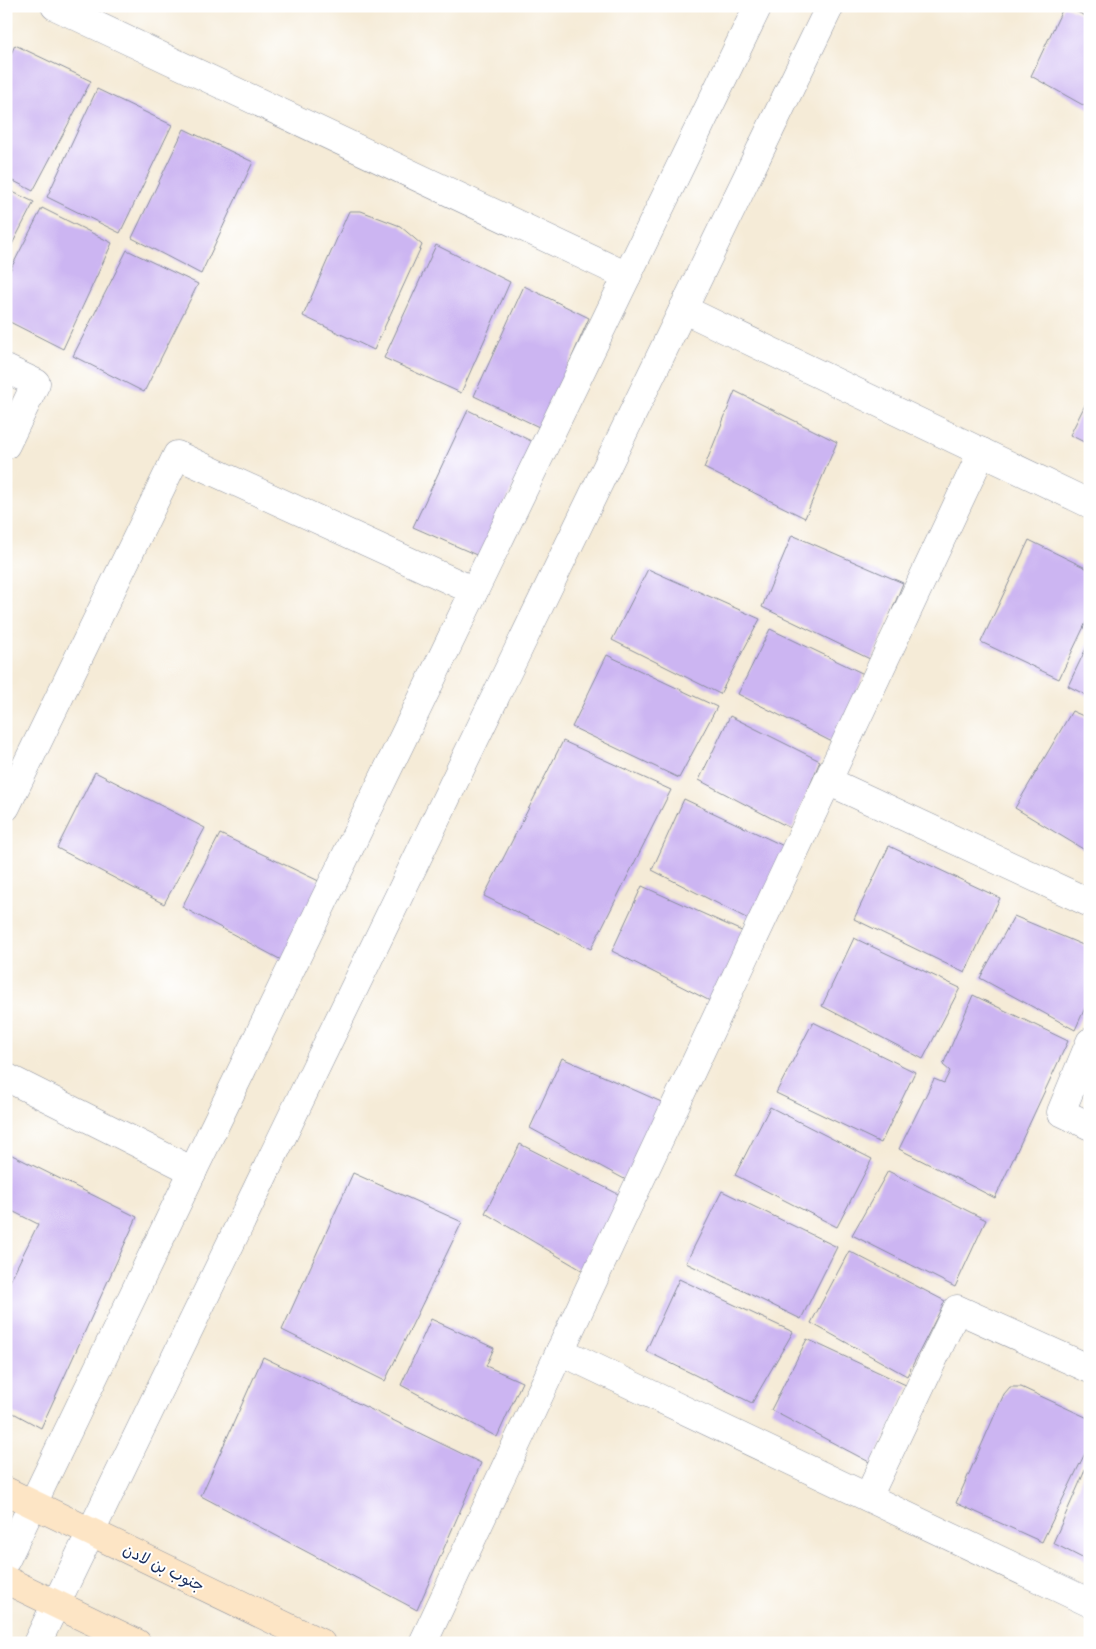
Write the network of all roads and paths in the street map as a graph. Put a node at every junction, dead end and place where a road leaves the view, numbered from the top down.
1 (55, 6) edge
2 (758, 6) edge
3 (830, 6) edge
4 (627, 276) junction
5 (683, 309) junction
6 (6, 369) edge
7 (6, 445) edge
8 (982, 452) junction
9 (1090, 504) edge
10 (474, 591) junction
11 (828, 781) junction
12 (6, 807) edge
13 (1090, 903) edge
14 (1090, 1042) edge
15 (6, 1078) edge
16 (1090, 1126) edge
17 (193, 1171) junction
18 (560, 1351) junction
19 (1090, 1369) edge
20 (6, 1491) edge
21 (868, 1497) junction
22 (33, 1504) junction
23 (91, 1531) junction
24 (6, 1560) edge
25 (6, 1580) edge
26 (1090, 1602) edge
27 (55, 1603) junction
28 (37, 1643) edge
29 (137, 1643) edge
30 (321, 1643) edge
31 (423, 1643) edge

1 - 4 street
2 - 4 street
3 - 5 street
4 - 10 street
5 - 8 street
5 - 23 street
6 - 7 street
8 - 9 street
8 - 11 street
10 - 12 street
10 - 17 street
11 - 13 street
11 - 18 street
14 - 16 street
15 - 17 street
17 - 22 street
18 - 21 street
18 - 31 street
19 - 21 street
20 - 22 street, جنوب بن لادن
21 - 26 street
22 - 23 street, جنوب بن لادن
22 - 24 street
23 - 27 street
23 - 30 street, جنوب بن لادن
25 - 27 street
27 - 28 street
27 - 29 street

